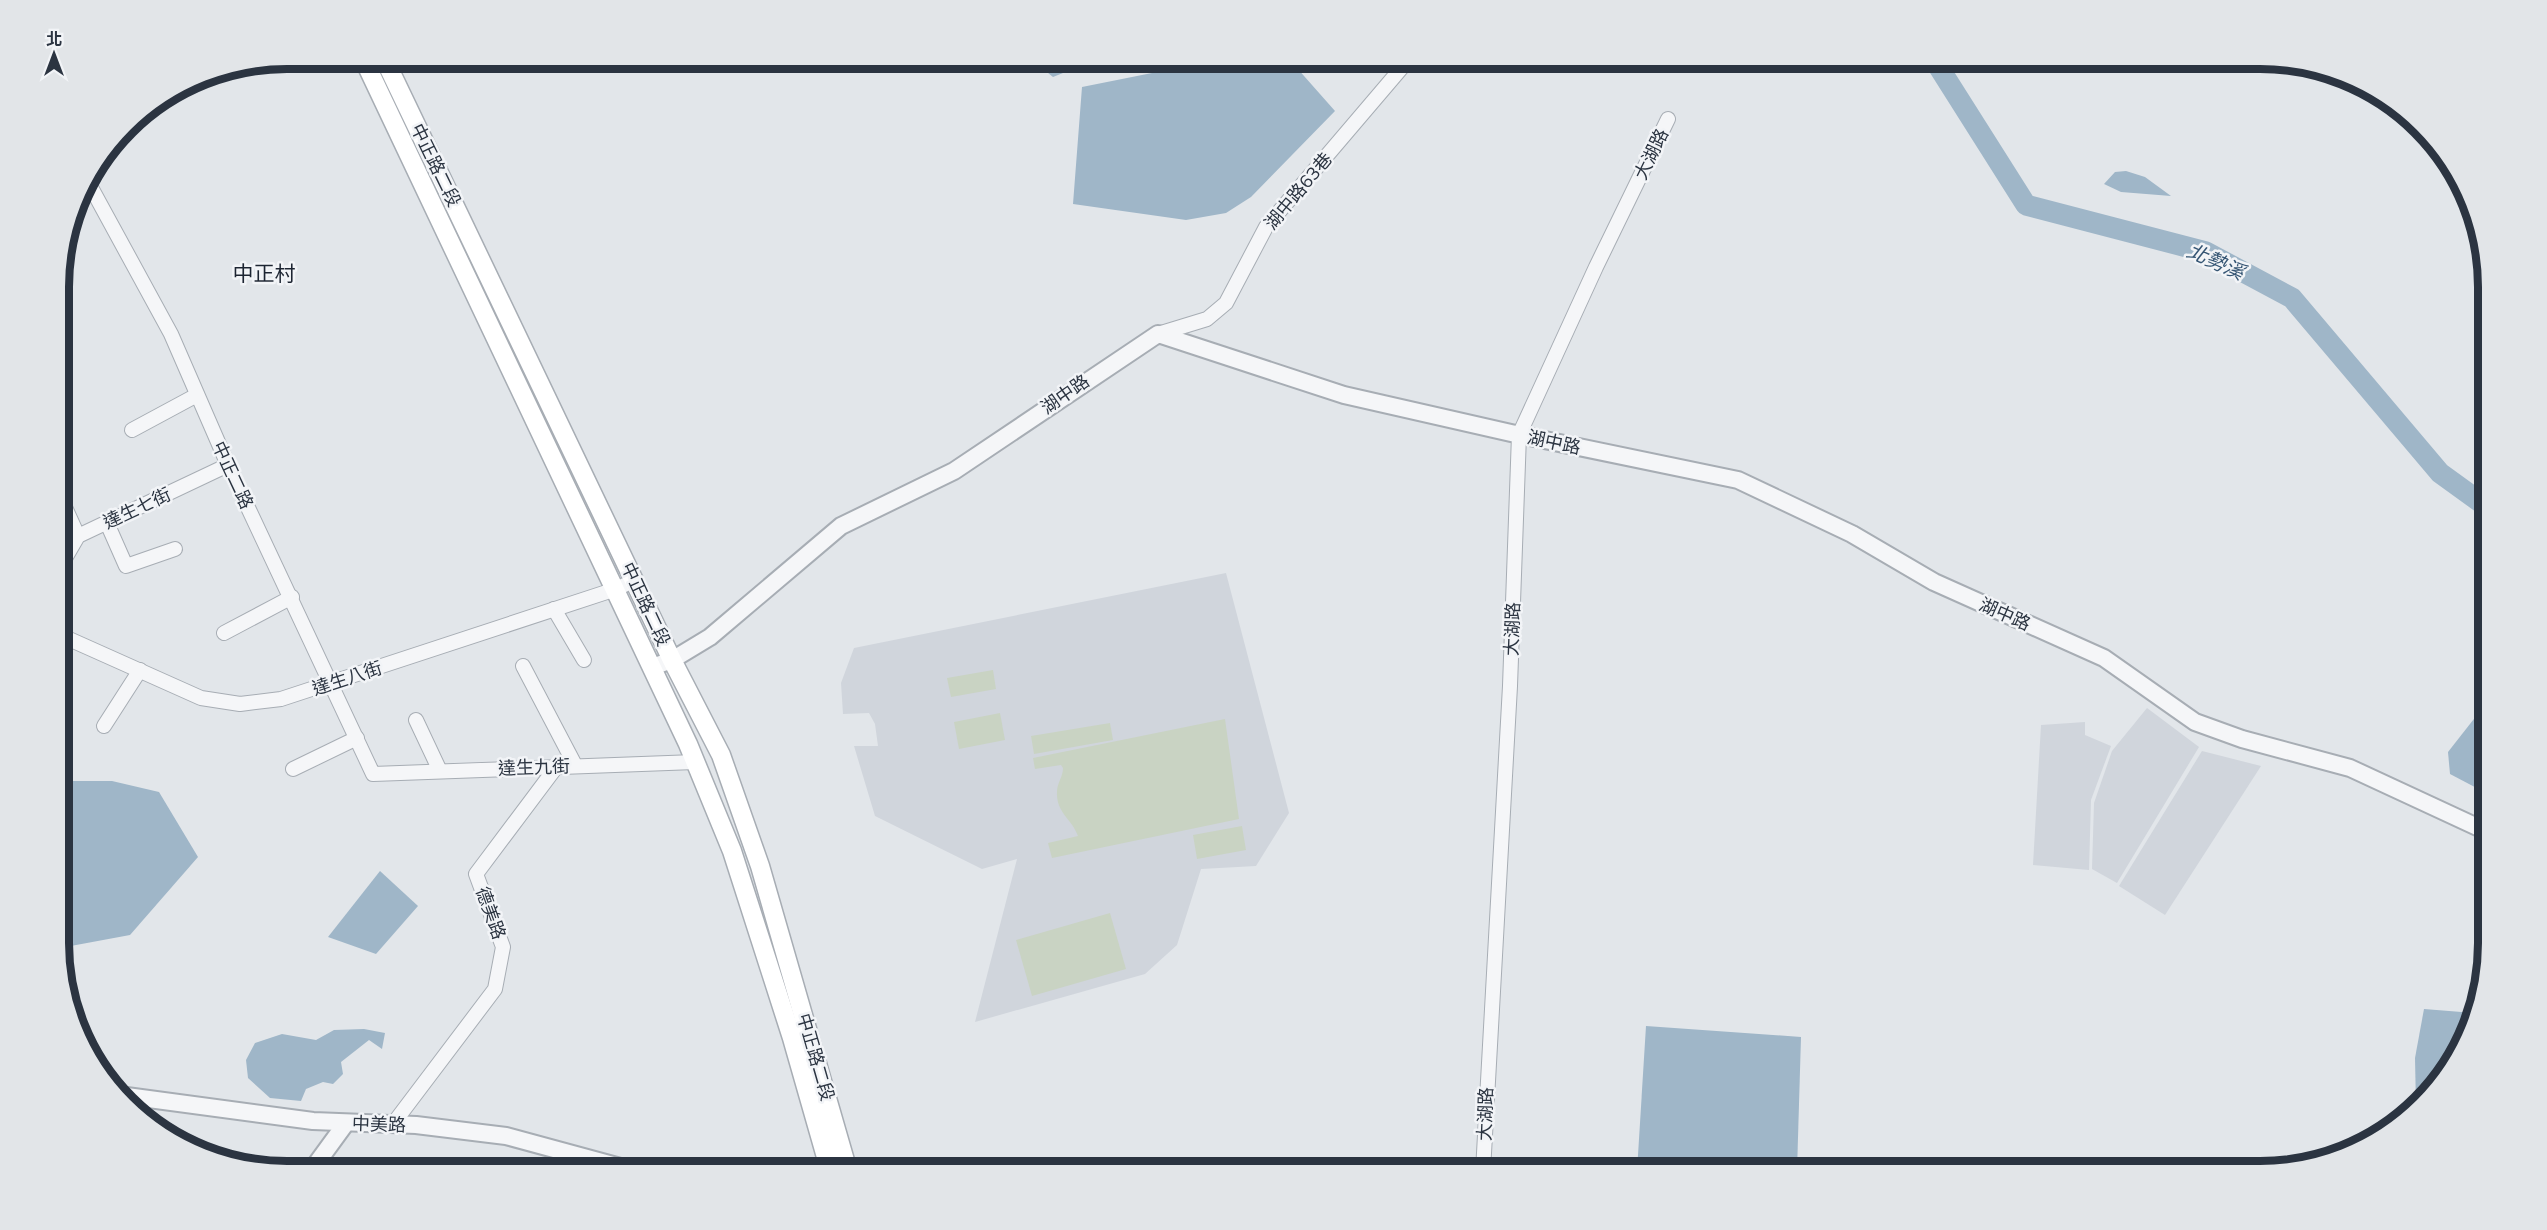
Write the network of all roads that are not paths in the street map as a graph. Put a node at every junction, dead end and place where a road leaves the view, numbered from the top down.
1 (368, 69) edge
2 (389, 69) edge
3 (1401, 69) edge
4 (1668, 119) dead end
5 (92, 190) edge
6 (1158, 334) junction
7 (197, 395) junction
8 (132, 430) dead end
9 (1519, 435) junction
10 (228, 465) junction
11 (69, 515) edge
12 (107, 523) junction
13 (78, 536) junction
14 (175, 549) dead end
15 (69, 552) edge
16 (635, 580) junction
17 (616, 589) junction
18 (292, 597) junction
19 (554, 609) junction
20 (224, 633) dead end
21 (69, 639) edge
22 (584, 660) dead end
23 (672, 660) junction
24 (523, 666) dead end
25 (652, 668) junction
26 (140, 670) junction
27 (332, 683) junction
28 (416, 720) dead end
29 (104, 726) dead end
30 (357, 738) junction
31 (695, 762) junction
32 (575, 765) junction
33 (557, 766) junction
34 (293, 769) dead end
35 (440, 771) junction
36 (374, 774) joint
37 (2478, 827) edge
38 (133, 1097) edge
39 (346, 1123) junction
40 (393, 1124) junction
41 (319, 1161) edge
42 (598, 1161) edge
43 (827, 1161) edge
44 (846, 1161) edge
45 (1484, 1161) edge

1 - 17 main road, 中正路二段
2 - 16 main road, 中正路二段
3 - 6 street, 湖中路63巷
4 - 9 street, 大湖路
5 - 7 street, 中正二路
6 - 9 street, 湖中路
6 - 23 street, 湖中路
7 - 8 street
7 - 10 street, 中正二路
9 - 37 street, 湖中路
9 - 45 street, 大湖路
10 - 12 street, 達生七街
10 - 18 street, 中正二路
11 - 13 street
12 - 13 street, 達生七街
12 - 14 street
13 - 15 street
16 - 17 street, 達生八街
16 - 23 main road, 中正路二段
17 - 19 street, 達生八街
17 - 25 main road, 中正路二段
18 - 20 street
18 - 27 street, 中正二路
19 - 22 street
19 - 27 street, 達生八街
21 - 26 street, 達生八街
23 - 25 street, 湖中路
23 - 44 main road, 中正路二段
24 - 32 street
25 - 31 main road, 中正路二段
26 - 27 street, 達生八街
26 - 29 street
27 - 30 street, 中正二路
28 - 35 street
30 - 34 street
30 - 36 street, 中正二路
31 - 32 street, 達生九街
31 - 43 main road, 中正路二段
32 - 33 street, 達生九街
33 - 35 street, 達生九街
33 - 40 street, 德美路
35 - 36 street, 達生九街
38 - 39 street, 中美路
39 - 40 street, 中美路
39 - 41 street
40 - 42 street, 中美路

